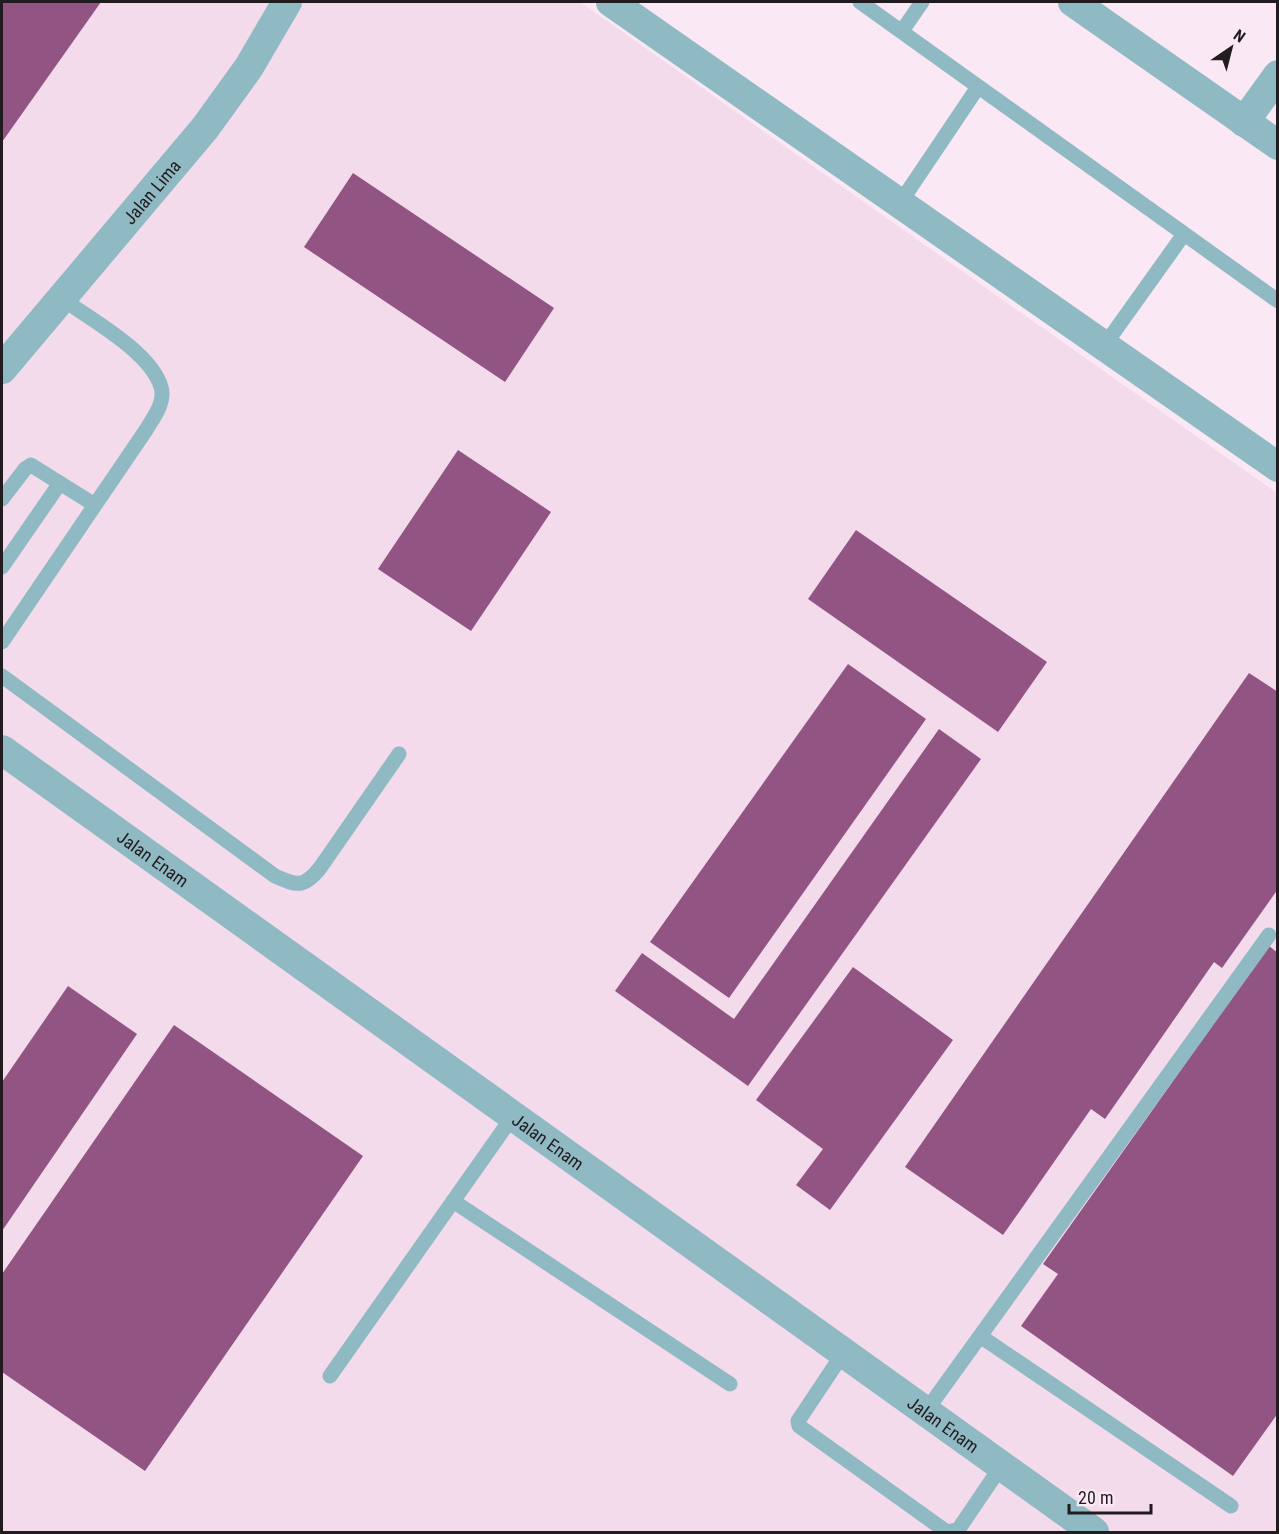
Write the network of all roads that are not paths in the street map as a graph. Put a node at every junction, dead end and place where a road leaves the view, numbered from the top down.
1 (287, 2) edge
2 (860, 2) edge
3 (922, 2) edge
4 (1073, 2) edge
5 (620, 4) edge
6 (902, 31) junction
7 (1278, 75) edge
8 (978, 87) junction
9 (1244, 122) junction
10 (1278, 145) edge
11 (900, 203) junction
12 (1184, 234) junction
13 (61, 298) junction
14 (1278, 300) edge
15 (1104, 346) junction
16 (2, 369) edge
17 (1278, 467) edge
18 (60, 483) junction
19 (2, 499) edge
20 (95, 505) junction
21 (2, 567) edge
22 (2, 642) edge
23 (2, 676) edge
24 (2, 750) edge
25 (399, 754) dead end
26 (1269, 935) dead end
27 (513, 1116) junction
28 (453, 1201) junction
29 (980, 1336) junction
30 (844, 1352) junction
31 (330, 1376) dead end
32 (730, 1384) dead end
33 (926, 1411) junction
34 (1002, 1465) junction
35 (1231, 1506) dead end
36 (1094, 1533) edge

1 - 13 street, Jalan Lima
2 - 6 lane
3 - 6 lane
4 - 9 street
5 - 11 street
6 - 8 lane
7 - 9 street
8 - 11 lane
8 - 12 lane
9 - 10 street
11 - 15 street
12 - 14 lane
12 - 15 lane
13 - 16 street, Jalan Lima
13 - 20 lane
15 - 17 street
18 - 19 lane
18 - 20 lane
18 - 21 lane
20 - 22 lane
23 - 25 lane
24 - 27 street, Jalan Enam
26 - 29 lane
27 - 28 lane
27 - 30 street, Jalan Enam
28 - 31 lane
28 - 32 lane
29 - 33 lane
29 - 35 lane
30 - 33 street, Jalan Enam
30 - 34 lane
33 - 34 street, Jalan Enam
34 - 36 street, Jalan Enam

